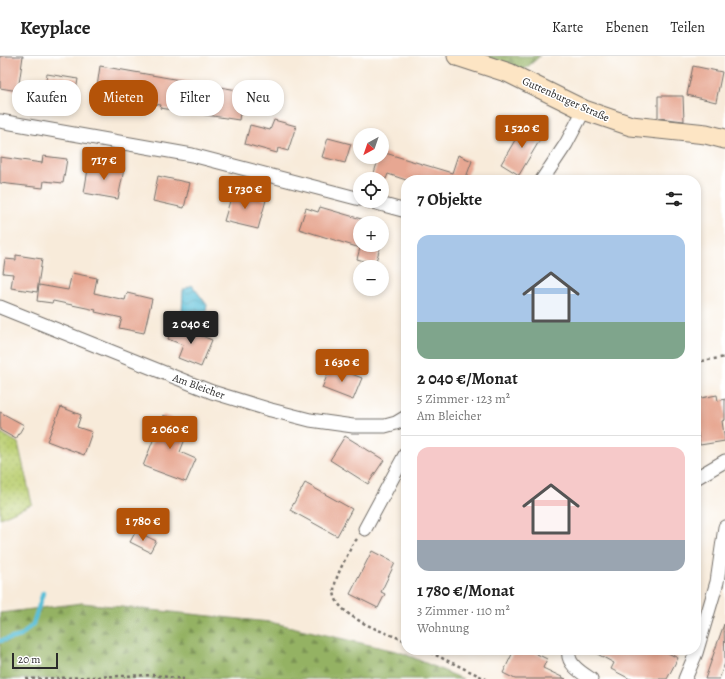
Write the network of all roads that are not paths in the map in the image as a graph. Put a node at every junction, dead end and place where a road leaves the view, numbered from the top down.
1 (458, 56) edge
2 (584, 110) junction
3 (0, 121) edge
4 (725, 139) edge
5 (545, 175) edge
6 (353, 197) edge
7 (389, 207) edge
8 (401, 210) edge
9 (0, 307) edge
10 (401, 420) edge
11 (401, 462) edge
12 (724, 465) edge
13 (701, 476) edge
14 (725, 527) edge
15 (365, 529) road end
16 (701, 637) edge
17 (569, 655) edge
18 (696, 655) edge
19 (591, 679) edge
20 (685, 679) edge

1 - 2 street, Guttenburger Straße
2 - 4 street, Guttenburger Straße
2 - 5 street
3 - 6 street
7 - 8 street
9 - 10 street, Am Bleicher
11 - 15 street
12 - 13 street
14 - 16 street
17 - 19 street
18 - 20 street

